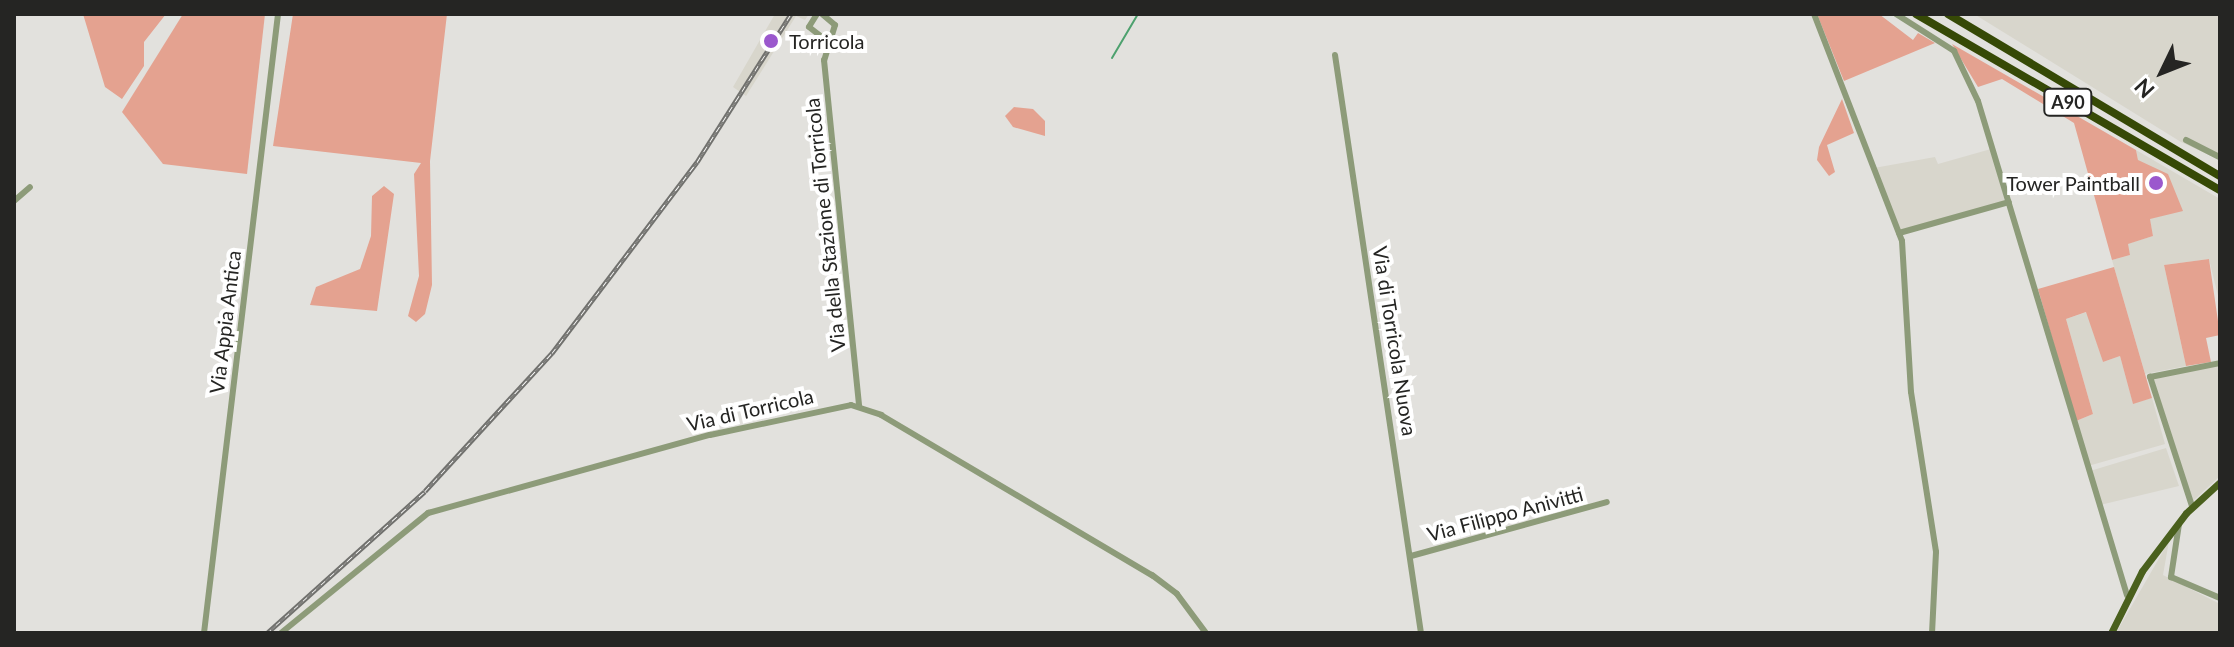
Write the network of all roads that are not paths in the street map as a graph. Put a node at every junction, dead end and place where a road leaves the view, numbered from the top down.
1 (278, 14) edge
2 (821, 14) edge
3 (1814, 14) edge
4 (1896, 14) edge
5 (1916, 14) edge
6 (1948, 14) edge
7 (827, 41) junction
8 (1335, 55) dead end
9 (2186, 140) dead end
10 (2220, 157) edge
11 (2220, 176) edge
12 (30, 187) dead end
13 (2220, 190) edge
14 (14, 201) edge
15 (2009, 202) junction
16 (1899, 233) junction
17 (2220, 363) edge
18 (859, 406) junction
19 (2220, 482) edge
20 (1607, 502) dead end
21 (2192, 506) junction
22 (2180, 520) junction
23 (1411, 556) junction
24 (2127, 595) junction
25 (2220, 598) edge
26 (204, 633) edge
27 (281, 633) edge
28 (1206, 633) edge
29 (1421, 633) edge
30 (1932, 633) edge
31 (2111, 633) edge

1 - 26 street, Via Appia Antica
2 - 7 street
2 - 7 street, Via della Stazione di Torricola
3 - 16 street
4 - 15 street
5 - 13 highway, A90
6 - 11 highway, A90
7 - 18 street, Via della Stazione di Torricola
8 - 23 street, Via di Torricola Nuova
9 - 10 street
12 - 14 street
15 - 16 street
15 - 24 street
16 - 30 street
17 - 21 street
18 - 27 street, Via di Torricola
18 - 28 street
19 - 21 main road
20 - 23 street, Via Filippo Anivitti
21 - 22 main road
22 - 24 main road
22 - 25 street
23 - 29 street, Via di Torricola Nuova
24 - 31 main road

